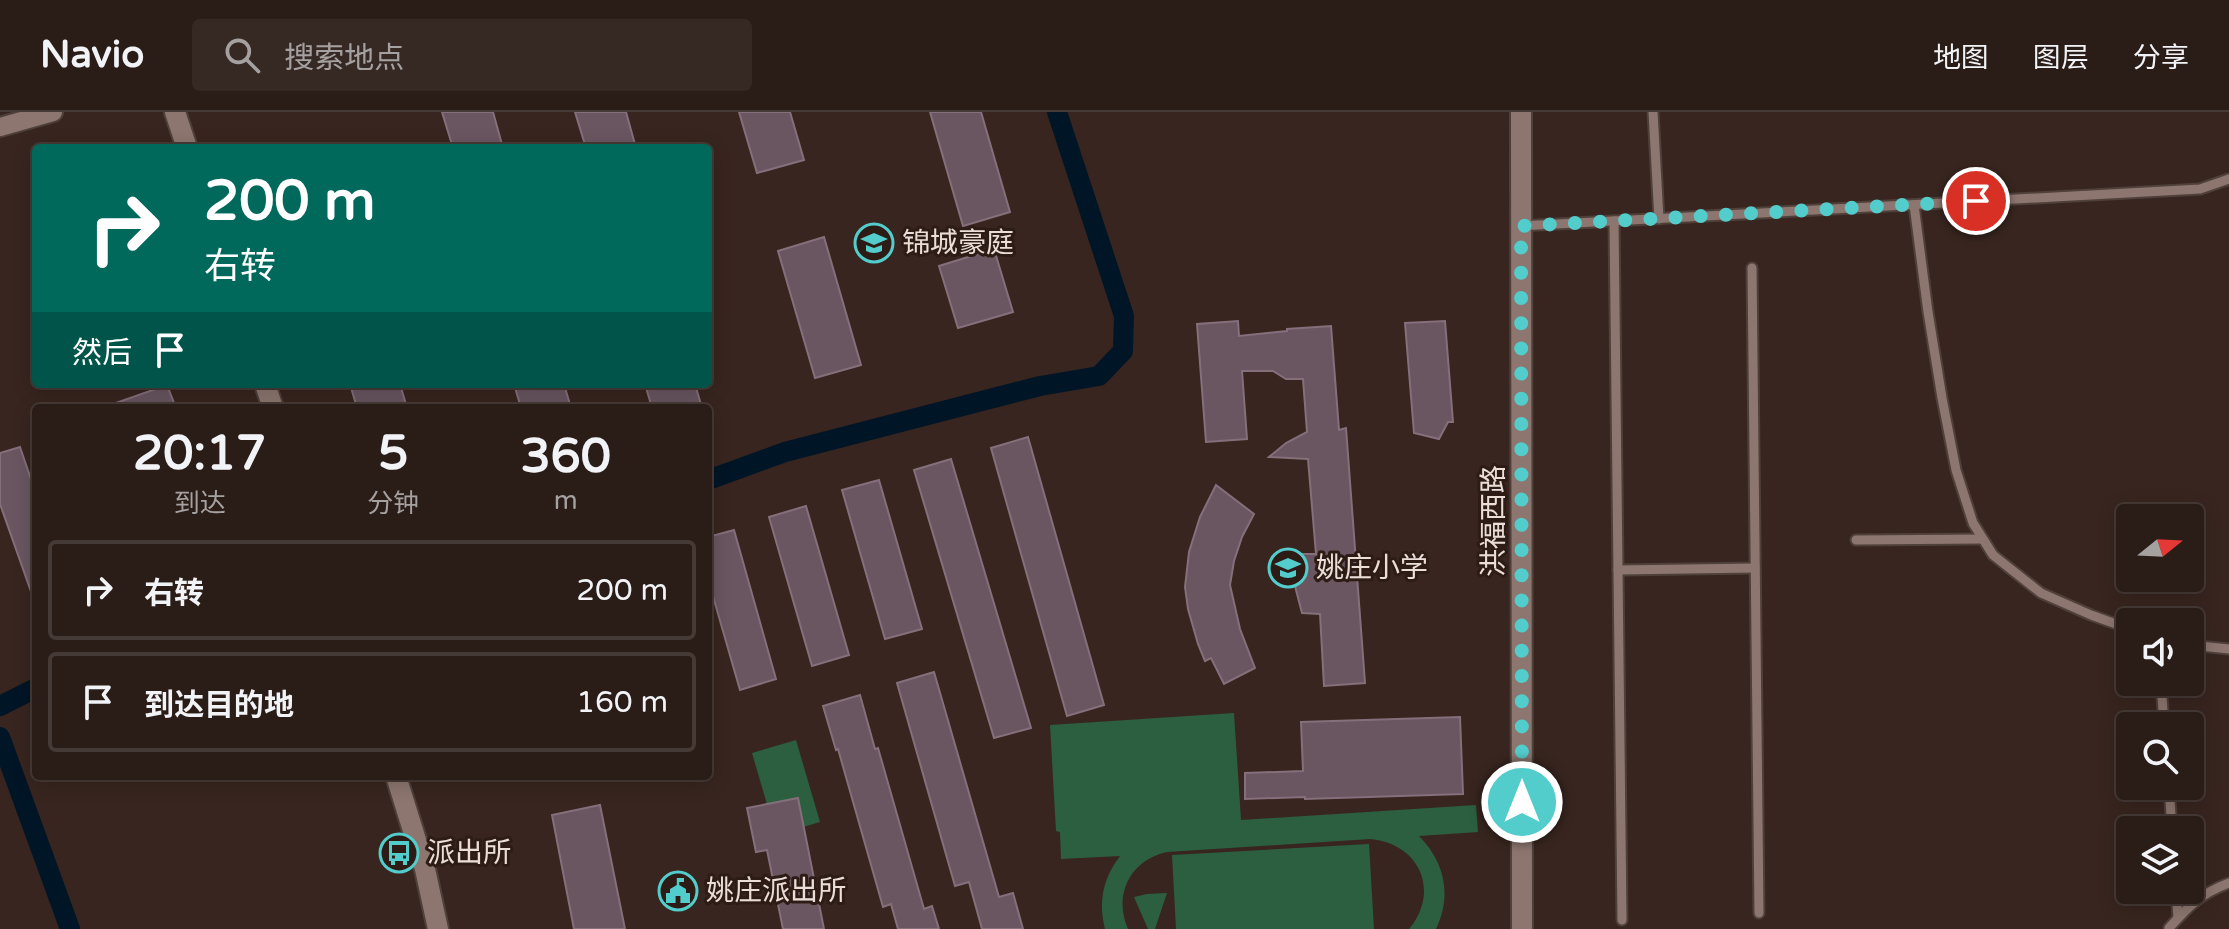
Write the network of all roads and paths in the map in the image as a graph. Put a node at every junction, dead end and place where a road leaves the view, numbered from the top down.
1 (53, 112) edge
2 (175, 112) edge
3 (1521, 112) edge
4 (1653, 112) edge
5 (0, 127) edge
6 (186, 144) edge
7 (2229, 179) edge
8 (1914, 205) junction
9 (1659, 219) junction
10 (1614, 221) junction
11 (1521, 226) junction
12 (1752, 268) dead end
13 (1982, 539) junction
14 (1856, 540) dead end
15 (1755, 568) junction
16 (1618, 570) junction
17 (2116, 624) edge
18 (2204, 646) edge
19 (2229, 649) edge
20 (397, 780) edge
21 (2229, 883) edge
22 (2177, 904) edge
23 (1759, 913) dead end
24 (2178, 918) junction
25 (1622, 920) dead end
26 (2169, 928) edge
27 (438, 929) edge
28 (1522, 929) edge

1 - 5 street
2 - 6 street
3 - 11 street, 洪福西路
4 - 9 lane
7 - 8 lane
8 - 9 lane
8 - 13 lane
9 - 10 lane
10 - 11 lane
10 - 16 lane
11 - 28 street, 洪福西路
12 - 15 lane
13 - 14 lane
13 - 17 lane
15 - 16 lane
15 - 23 lane
16 - 25 lane
18 - 19 lane
20 - 27 street
21 - 24 lane
22 - 24 lane
24 - 26 lane

